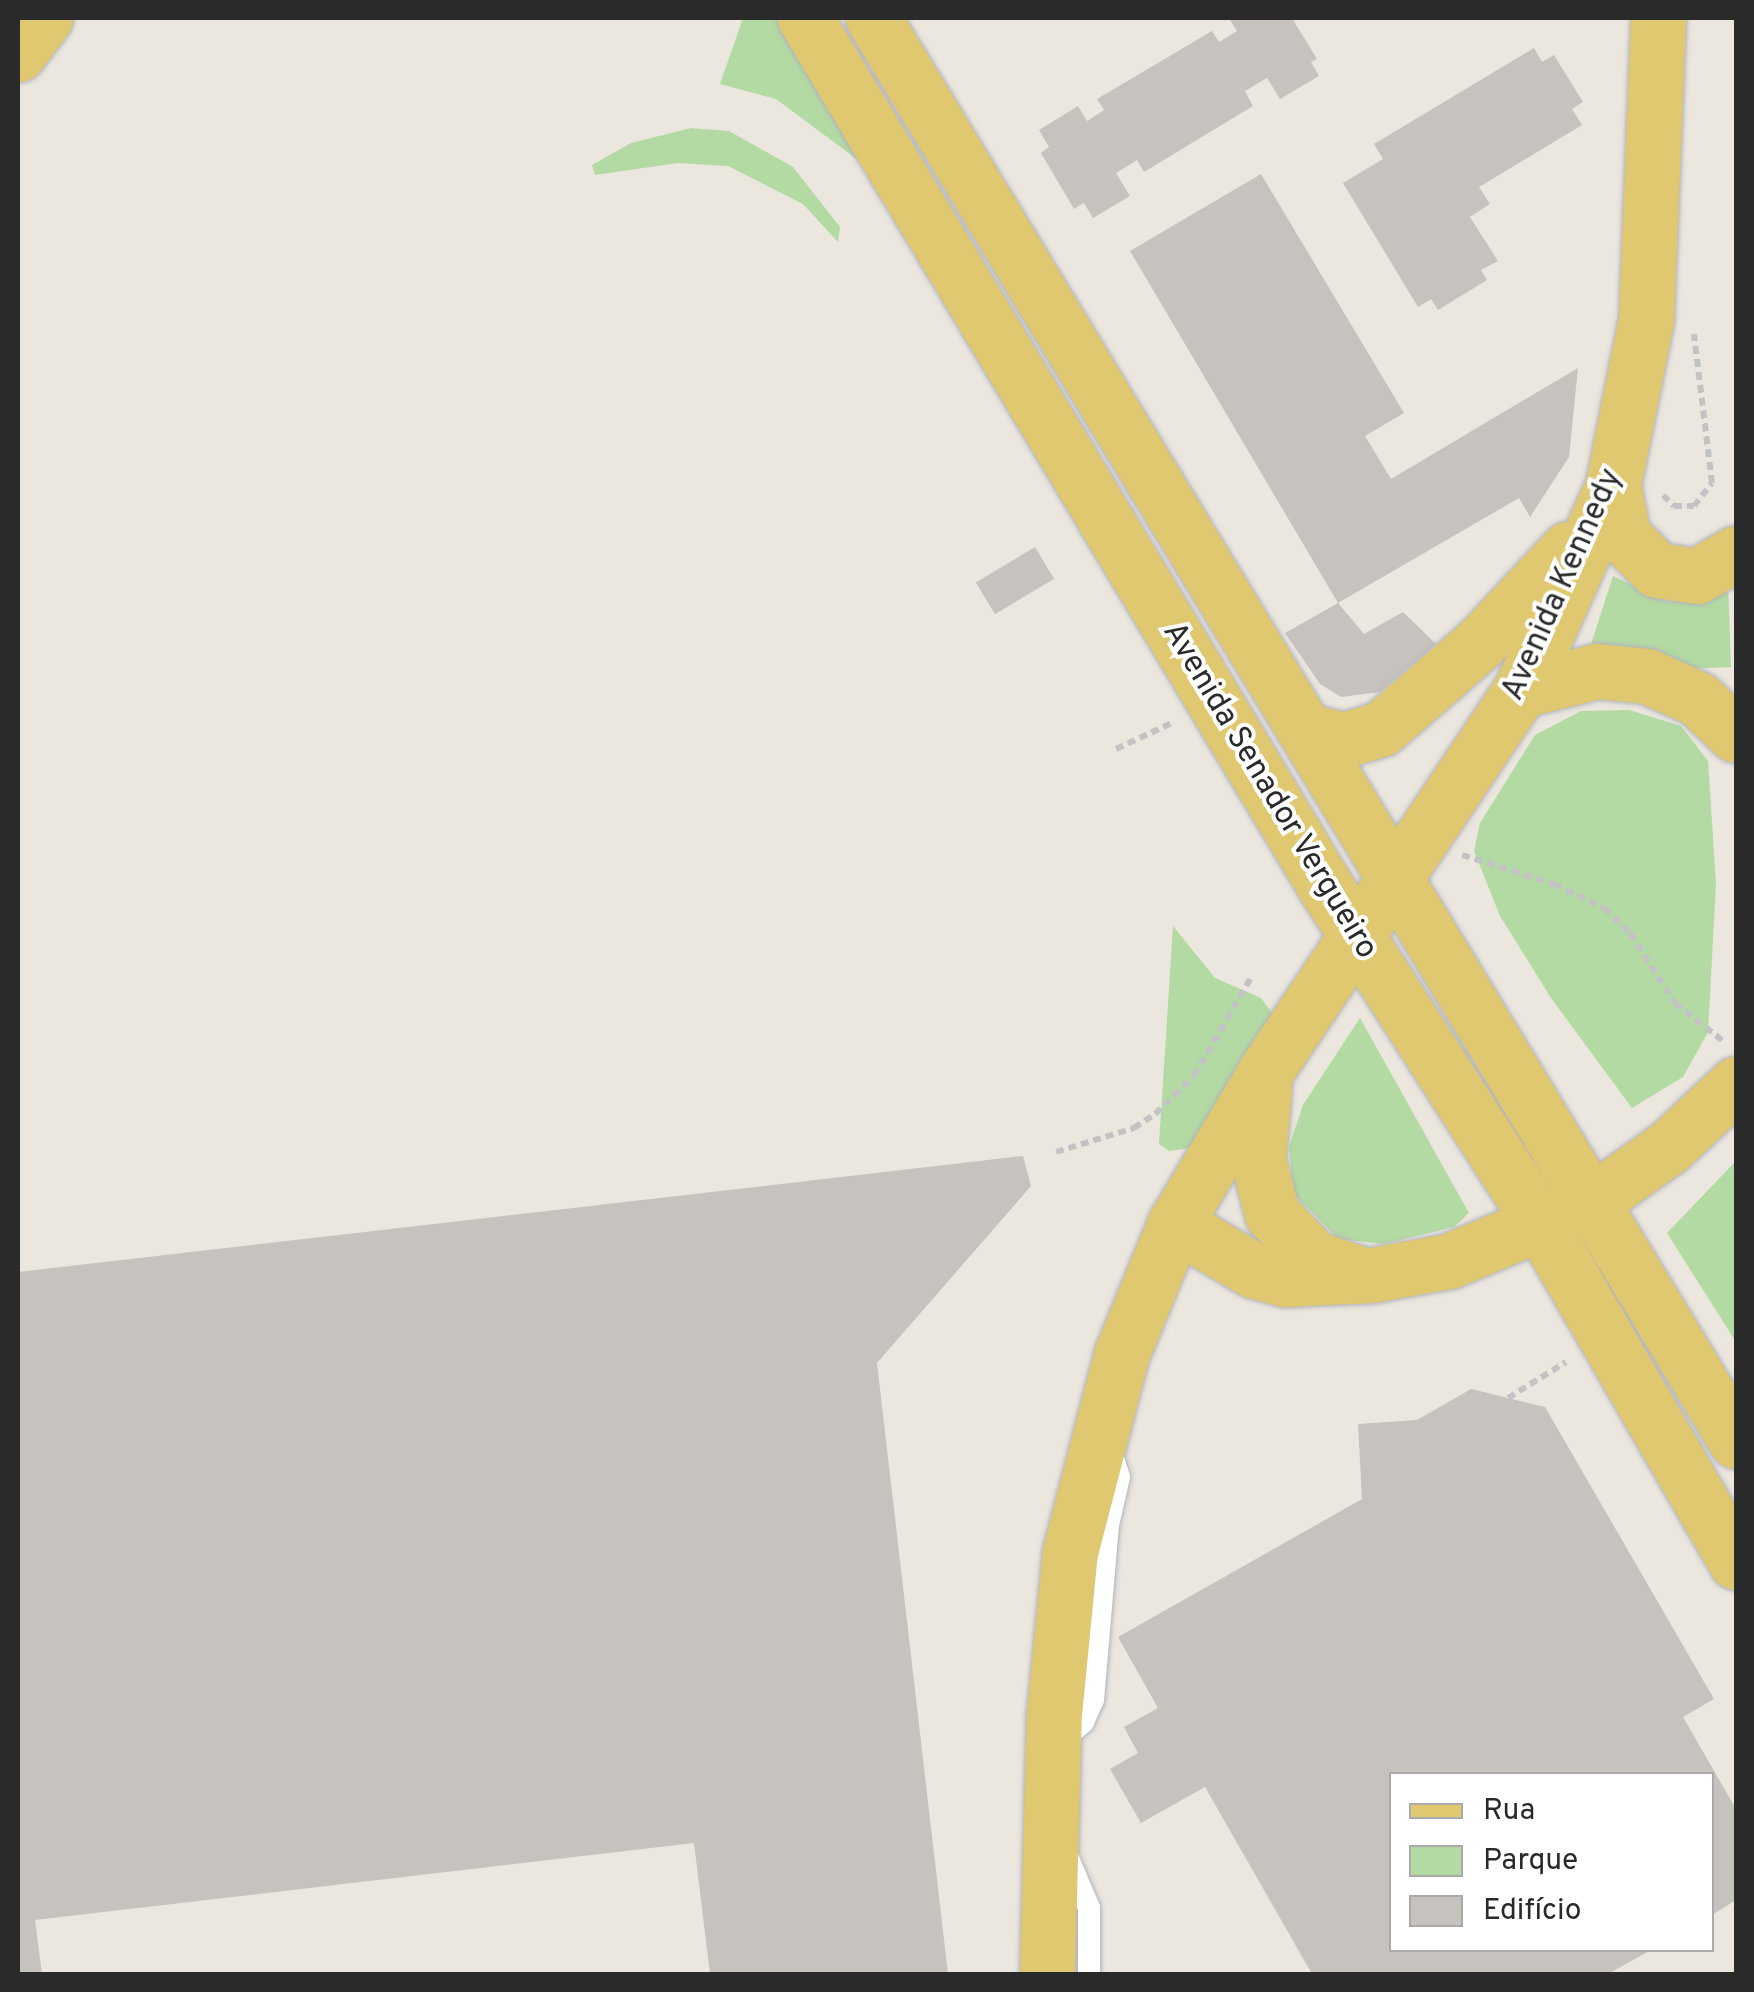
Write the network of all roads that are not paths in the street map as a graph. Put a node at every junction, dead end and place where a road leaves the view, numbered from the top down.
1 (45, 18) edge
2 (805, 18) edge
3 (873, 18) edge
4 (1658, 18) edge
5 (18, 54) edge
6 (1626, 490) junction
7 (1736, 553) edge
8 (1521, 690) junction
9 (1306, 732) junction
10 (1736, 735) edge
11 (1409, 861) junction
12 (1356, 936) junction
13 (1269, 1066) junction
14 (1736, 1084) edge
15 (1591, 1202) junction
16 (1175, 1224) junction
17 (1542, 1226) junction
18 (1372, 1276) junction
19 (1736, 1441) edge
20 (1736, 1562) edge
21 (1051, 1823) junction
22 (1047, 1974) edge
23 (1089, 1974) edge

1 - 5 main road
2 - 12 main road, Avenida Senador Vergueiro
3 - 9 main road, Avenida Senador Vergueiro
4 - 6 main road, Avenida Kennedy
6 - 7 main road
6 - 8 main road, Avenida Kennedy
6 - 9 main road
8 - 10 main road
8 - 11 main road, Avenida Kennedy
9 - 11 main road, Avenida Senador Vergueiro
11 - 12 main road, Avenida Kennedy
11 - 15 main road, Avenida Senador Vergueiro
12 - 13 main road, Avenida Kennedy
12 - 17 main road, Avenida Senador Vergueiro
13 - 16 main road, Avenida Kennedy
13 - 18 main road
14 - 15 main road
15 - 17 main road
15 - 19 main road, Avenida Senador Vergueiro
16 - 18 main road
16 - 21 main road, Avenida Kennedy
17 - 18 main road
17 - 20 main road, Avenida Senador Vergueiro
21 - 22 main road, Avenida Kennedy
21 - 23 lane

